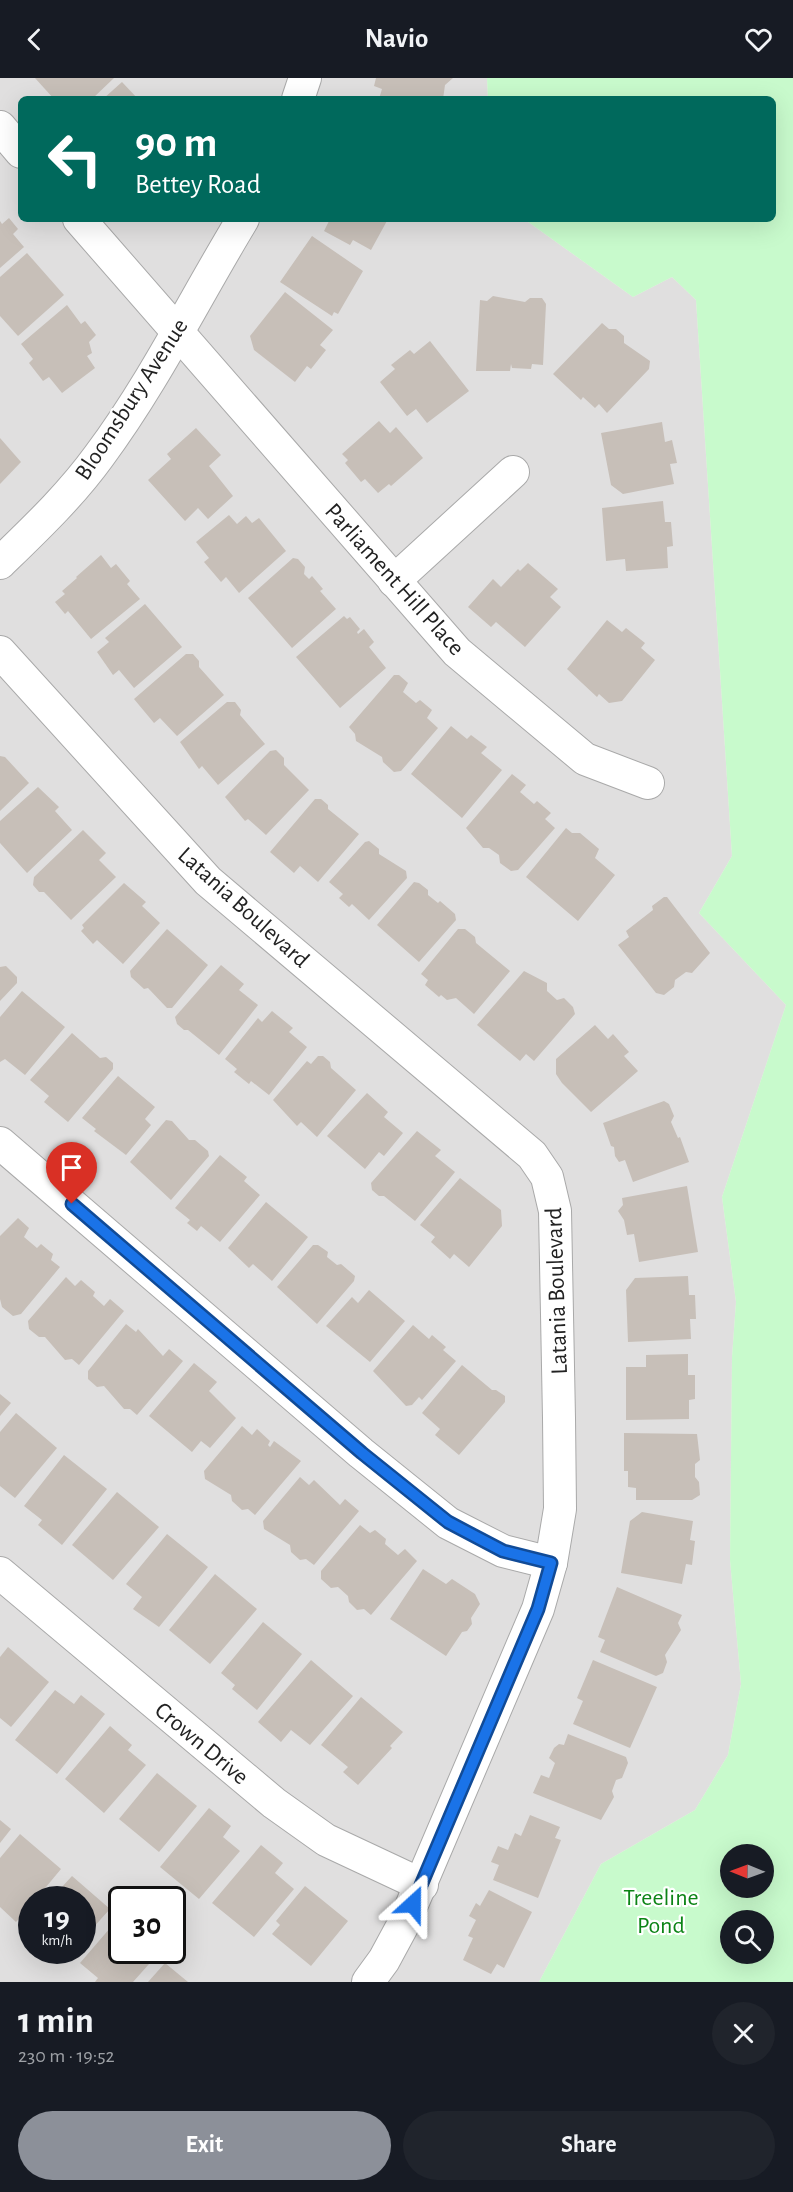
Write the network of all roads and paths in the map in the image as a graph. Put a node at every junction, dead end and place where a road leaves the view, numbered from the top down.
1 (305, 78) edge
2 (299, 96) edge
3 (0, 127) edge
4 (18, 148) edge
5 (82, 222) edge
6 (241, 222) edge
7 (177, 331) junction
8 (513, 472) dead end
9 (0, 563) edge
10 (394, 581) junction
11 (0, 652) edge
12 (648, 783) dead end
13 (0, 1143) edge
14 (551, 1563) junction
15 (0, 1574) edge
16 (422, 1885) junction
17 (368, 1982) edge

1 - 2 street
3 - 4 street
5 - 7 street, Parliament Hill Place
6 - 7 street, Bloomsbury Avenue
7 - 9 street, Bloomsbury Avenue
7 - 10 street, Parliament Hill Place
8 - 10 street
10 - 12 street, Parliament Hill Place
11 - 14 street, Latania Boulevard
13 - 14 street
14 - 16 street, Latania Boulevard
15 - 16 street, Crown Drive
16 - 17 street, Latania Boulevard

